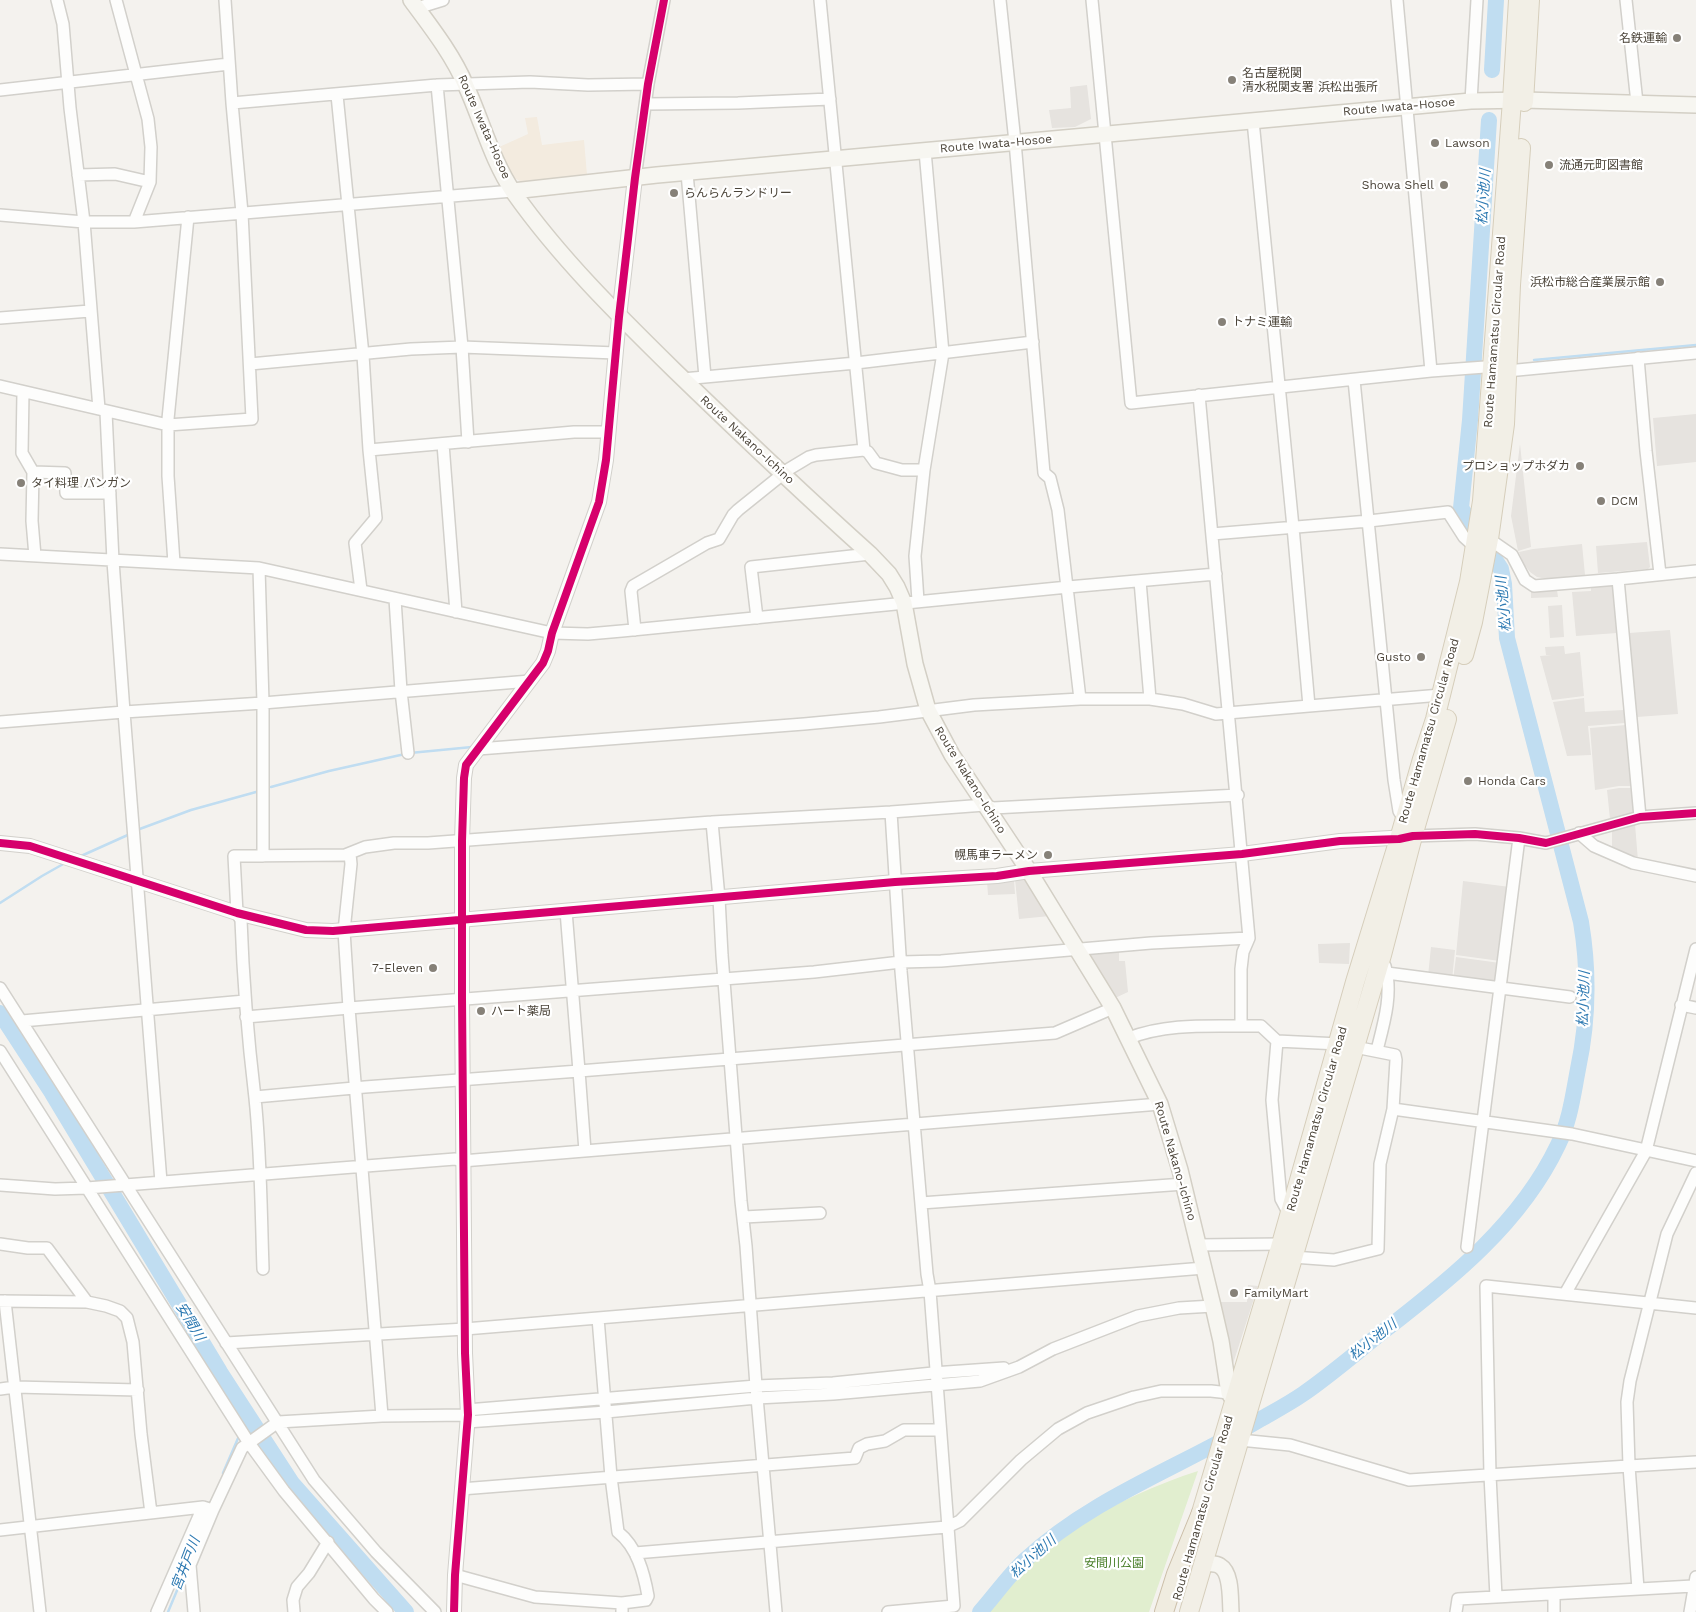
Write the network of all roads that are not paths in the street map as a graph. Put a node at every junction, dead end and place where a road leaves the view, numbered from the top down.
1 (57, 0) edge
2 (116, 0) edge
3 (225, 0) edge
4 (443, 0) edge
5 (664, 0) edge
6 (820, 0) edge
7 (1000, 0) edge
8 (1092, 0) edge
9 (1397, 0) edge
10 (1477, 0) edge
11 (1518, 0) edge
12 (1530, 0) edge
13 (1626, 0) edge
14 (414, 4) edge
15 (230, 64) junction
16 (137, 74) junction
17 (69, 82) junction
18 (466, 84) junction
19 (648, 84) junction
20 (437, 85) junction
21 (0, 90) edge
22 (337, 95) junction
23 (830, 99) junction
24 (1518, 100) junction
25 (1471, 101) junction
26 (232, 103) junction
27 (1637, 103) junction
28 (646, 104) junction
29 (1696, 105) edge
30 (1406, 106) junction
31 (1253, 121) junction
32 (1104, 134) junction
33 (1015, 142) junction
34 (925, 151) junction
35 (835, 159) junction
36 (687, 174) junction
37 (78, 176) junction
38 (635, 178) junction
39 (150, 182) junction
40 (513, 191) junction
41 (448, 196) junction
42 (346, 204) junction
43 (242, 213) junction
44 (0, 215) edge
45 (188, 217) junction
46 (84, 222) junction
47 (134, 222) junction
48 (90, 311) junction
49 (619, 317) junction
50 (0, 318) edge
51 (1032, 342) junction
52 (462, 347) junction
53 (944, 353) junction
54 (1696, 353) edge
55 (616, 354) junction
56 (363, 355) junction
57 (1638, 358) junction
58 (856, 363) junction
59 (250, 364) junction
60 (1495, 368) junction
61 (1431, 371) junction
62 (705, 376) junction
63 (683, 379) junction
64 (1354, 380) junction
65 (0, 386) edge
66 (1279, 388) junction
67 (23, 392) junction
68 (1199, 395) junction
69 (103, 410) junction
70 (168, 425) junction
71 (608, 432) junction
72 (468, 442) junction
73 (443, 444) junction
74 (369, 450) junction
75 (864, 450) junction
76 (924, 470) junction
77 (34, 472) junction
78 (784, 475) junction
79 (110, 493) junction
80 (1369, 521) junction
81 (1293, 527) junction
82 (1212, 534) junction
83 (1483, 549) junction
84 (0, 554) edge
85 (870, 554) junction
86 (35, 556) junction
87 (113, 561) junction
88 (174, 563) junction
89 (259, 568) junction
90 (1696, 571) edge
91 (1216, 574) junction
92 (1660, 574) junction
93 (1618, 579) junction
94 (1140, 582) junction
95 (1068, 587) junction
96 (362, 590) junction
97 (395, 599) junction
98 (911, 602) junction
99 (456, 612) junction
100 (757, 618) junction
101 (634, 630) junction
102 (552, 633) junction
103 (530, 681) junction
104 (401, 691) junction
105 (1441, 695) junction
106 (1080, 699) junction
107 (1150, 699) junction
108 (1386, 699) junction
109 (263, 703) junction
110 (1309, 706) junction
111 (928, 710) junction
112 (124, 712) junction
113 (1229, 713) junction
114 (0, 722) edge
115 (478, 749) junction
116 (408, 753) dead end
117 (1238, 795) junction
118 (985, 805) junction
119 (891, 812) junction
120 (1696, 813) edge
121 (1640, 818) junction
122 (1404, 819) junction
123 (712, 822) junction
124 (1574, 835) junction
125 (1406, 838) junction
126 (1519, 838) junction
127 (462, 841) junction
128 (0, 843) edge
129 (350, 854) junction
130 (1242, 854) junction
131 (263, 856) junction
132 (1029, 872) junction
133 (1696, 876) edge
134 (136, 880) junction
135 (895, 882) junction
136 (720, 898) junction
137 (566, 911) junction
138 (236, 913) junction
139 (462, 919) junction
140 (344, 931) junction
141 (1249, 938) junction
142 (1078, 949) junction
143 (1696, 949) edge
144 (1382, 955) junction
145 (901, 962) junction
146 (1387, 972) junction
147 (725, 978) junction
148 (0, 988) edge
149 (1499, 988) junction
150 (571, 991) junction
151 (1570, 997) dead end
152 (462, 998) junction
153 (245, 1001) junction
154 (1682, 1005) junction
155 (349, 1008) junction
156 (1113, 1008) junction
157 (1696, 1008) edge
158 (146, 1010) junction
159 (246, 1017) junction
160 (22, 1021) junction
161 (1241, 1026) junction
162 (1129, 1038) junction
163 (1277, 1041) junction
164 (908, 1044) junction
165 (1347, 1046) junction
166 (1377, 1050) junction
167 (0, 1051) edge
168 (730, 1059) junction
169 (579, 1071) junction
170 (463, 1079) junction
171 (356, 1089) junction
172 (255, 1097) junction
173 (1160, 1104) junction
174 (1393, 1109) junction
175 (1483, 1122) junction
176 (915, 1124) junction
177 (737, 1138) junction
178 (1646, 1150) junction
179 (585, 1151) junction
180 (462, 1161) junction
181 (1696, 1161) edge
182 (362, 1167) junction
183 (1696, 1173) edge
184 (260, 1174) junction
185 (161, 1182) junction
186 (1184, 1184) junction
187 (0, 1185) edge
188 (126, 1185) junction
189 (88, 1188) junction
190 (921, 1203) junction
191 (820, 1213) dead end
192 (1289, 1214) junction
193 (744, 1217) junction
194 (0, 1244) edge
195 (1281, 1244) junction
196 (1198, 1245) junction
197 (1467, 1247) dead end
198 (1293, 1257) junction
199 (1204, 1268) junction
200 (264, 1269) dead end
201 (930, 1290) junction
202 (1565, 1294) junction
203 (2, 1301) edge
204 (87, 1302) junction
205 (1650, 1303) junction
206 (750, 1304) junction
207 (1213, 1306) junction
208 (1696, 1308) edge
209 (598, 1318) junction
210 (465, 1329) junction
211 (376, 1335) junction
212 (226, 1343) junction
213 (936, 1379) junction
214 (756, 1386) junction
215 (15, 1387) junction
216 (0, 1389) edge
217 (138, 1390) junction
218 (757, 1398) junction
219 (1231, 1398) junction
220 (605, 1400) junction
221 (606, 1412) junction
222 (382, 1416) junction
223 (467, 1416) junction
224 (1247, 1417) junction
225 (276, 1423) junction
226 (940, 1430) junction
227 (246, 1435) junction
228 (1236, 1435) junction
229 (1696, 1462) edge
230 (764, 1464) junction
231 (1629, 1466) junction
232 (1490, 1475) junction
233 (612, 1477) junction
234 (461, 1488) junction
235 (208, 1509) junction
236 (152, 1513) junction
237 (1200, 1513) junction
238 (32, 1526) junction
239 (947, 1527) junction
240 (0, 1530) edge
241 (328, 1542) junction
242 (770, 1542) junction
243 (635, 1553) junction
244 (1204, 1563) junction
245 (455, 1575) junction
246 (1695, 1582) edge
247 (1638, 1590) junction
248 (1554, 1595) junction
249 (1496, 1597) junction
250 (622, 1608) edge
251 (40, 1612) edge
252 (157, 1612) edge
253 (194, 1612) edge
254 (294, 1612) edge
255 (387, 1612) edge
256 (435, 1612) edge
257 (454, 1612) edge
258 (776, 1612) edge
259 (888, 1612) edge
260 (1164, 1612) edge
261 (1173, 1612) edge
262 (1189, 1612) edge
263 (1231, 1612) edge
264 (1456, 1612) edge
265 (1554, 1612) edge
266 (1690, 1612) edge

1 - 17 street
2 - 16 street
3 - 15 street
4 - 14 street
5 - 19 street
6 - 23 street
7 - 33 street
8 - 32 street
9 - 30 street
10 - 25 street
11 - 24 main road, Route Hamamatsu Circular Road
12 - 24 main road, Route Hamamatsu Circular Road
13 - 27 street
14 - 18 main road, Route Iwata-Hosoe
15 - 16 street
15 - 26 street
16 - 17 street
16 - 39 street
17 - 21 street
17 - 37 street
18 - 19 street
18 - 20 street
18 - 40 main road, Route Iwata-Hosoe
19 - 28 street
20 - 22 street
20 - 41 street
22 - 26 street
22 - 42 street
23 - 28 street
23 - 35 street
24 - 25 main road, Route Iwata-Hosoe
24 - 27 main road, Route Iwata-Hosoe
24 - 60 main road, Route Hamamatsu Circular Road
25 - 30 main road, Route Iwata-Hosoe
26 - 43 street
27 - 29 main road, Route Iwata-Hosoe
28 - 38 street
30 - 31 main road, Route Iwata-Hosoe
30 - 61 street
31 - 32 main road, Route Iwata-Hosoe
31 - 66 street
32 - 33 main road, Route Iwata-Hosoe
32 - 68 street
33 - 34 main road, Route Iwata-Hosoe
33 - 51 street
34 - 35 main road, Route Iwata-Hosoe
34 - 53 street
35 - 36 main road, Route Iwata-Hosoe
35 - 58 street
36 - 38 main road, Route Iwata-Hosoe
36 - 62 street
37 - 39 street
37 - 46 street
38 - 40 main road, Route Iwata-Hosoe
38 - 49 street
39 - 47 street
40 - 41 street
40 - 49 main road, Route Nakano-Ichino
41 - 42 street
41 - 52 street
42 - 43 street
42 - 56 street
43 - 45 street
43 - 59 street
44 - 46 street
45 - 47 street
45 - 70 street
46 - 47 street
46 - 48 street
48 - 50 street
48 - 69 street
49 - 55 street
49 - 63 main road, Route Nakano-Ichino
51 - 53 street
51 - 95 street
52 - 55 street
52 - 56 street
52 - 72 street
53 - 58 street
53 - 76 street
54 - 57 street
55 - 71 street
56 - 59 street
56 - 74 street
57 - 60 street
57 - 92 street
58 - 62 street
58 - 75 street
59 - 70 street
60 - 61 street
60 - 83 main road, Route Hamamatsu Circular Road
60 - 83 main road, Route Hamamatsu Circular Road
61 - 64 street
62 - 63 street
63 - 78 main road, Route Nakano-Ichino
64 - 66 street
64 - 80 street
65 - 67 street
66 - 68 street
66 - 81 street
67 - 69 street
67 - 77 street
68 - 82 street
69 - 70 street
69 - 79 street
70 - 88 street
71 - 72 street
71 - 102 street
72 - 73 street
73 - 74 street
73 - 99 street
74 - 96 street
75 - 76 street
75 - 78 street
76 - 98 street
77 - 79 street
77 - 86 street
78 - 85 main road, Route Nakano-Ichino
78 - 101 street
79 - 87 street
80 - 81 street
80 - 83 street
80 - 108 street
81 - 82 street
81 - 110 street
82 - 91 street
83 - 93 street
83 - 105 main road, Route Hamamatsu Circular Road
83 - 125 main road, Route Hamamatsu Circular Road
84 - 86 street
85 - 98 main road, Route Nakano-Ichino
85 - 100 street
86 - 87 street
87 - 88 street
87 - 112 street
88 - 89 street
89 - 96 street
89 - 109 street
90 - 92 street
91 - 94 street
91 - 113 street
92 - 93 street
93 - 121 street
94 - 95 street
94 - 107 street
95 - 98 street
95 - 106 street
96 - 97 street
97 - 99 street
97 - 104 street
98 - 100 street
98 - 111 main road, Route Nakano-Ichino
99 - 102 street
100 - 101 street
101 - 102 street
102 - 103 street
103 - 104 street
103 - 115 street
104 - 109 street
104 - 116 street
105 - 108 street
105 - 122 main road, Route Hamamatsu Circular Road
106 - 107 street
106 - 111 street
107 - 113 street
108 - 110 street
108 - 122 street
109 - 112 street
109 - 131 street
110 - 113 street
111 - 115 street
111 - 118 main road, Route Nakano-Ichino
112 - 114 street
112 - 134 street
113 - 117 street
115 - 127 street
117 - 118 street
117 - 130 street
118 - 119 street
118 - 132 main road, Route Nakano-Ichino
119 - 123 street
119 - 135 street
120 - 121 street
121 - 124 street
122 - 125 main road, Route Hamamatsu Circular Road
123 - 127 street
123 - 136 street
124 - 126 street
124 - 133 street
125 - 126 street
125 - 130 street
125 - 144 main road, Route Hamamatsu Circular Road
125 - 165 main road, Route Hamamatsu Circular Road
126 - 149 street
127 - 129 street
127 - 139 street
128 - 134 street
129 - 131 street
129 - 140 street
130 - 132 street
130 - 141 street
131 - 138 street
132 - 135 street
132 - 142 main road, Route Nakano-Ichino
134 - 138 street
134 - 158 street
135 - 136 street
135 - 145 street
136 - 137 street
136 - 147 street
137 - 139 street
137 - 150 street
138 - 140 street
138 - 153 street
139 - 140 street
139 - 152 street
140 - 155 street
141 - 142 street
141 - 161 street
142 - 145 street
142 - 156 main road, Route Nakano-Ichino
143 - 154 street
144 - 146 street
144 - 165 main road, Route Hamamatsu Circular Road
145 - 147 street
145 - 164 street
146 - 149 street
146 - 166 street
147 - 150 street
147 - 168 street
148 - 160 street
149 - 151 street
149 - 175 street
150 - 152 street
150 - 169 street
152 - 155 street
152 - 170 street
153 - 158 street
153 - 159 street
154 - 157 street
154 - 178 street
155 - 159 street
155 - 171 street
156 - 162 main road, Route Nakano-Ichino
156 - 164 street
158 - 160 street
158 - 185 street
159 - 172 street
160 - 188 street
161 - 162 street
161 - 163 street
162 - 173 main road, Route Nakano-Ichino
163 - 165 street
163 - 192 street
164 - 168 street
164 - 176 street
165 - 166 street
165 - 192 main road, Route Hamamatsu Circular Road
165 - 198 main road, Route Hamamatsu Circular Road
166 - 174 street
167 - 189 street
168 - 169 street
168 - 177 street
169 - 170 street
169 - 179 street
170 - 171 street
170 - 180 street
171 - 172 street
171 - 182 street
172 - 184 street
173 - 176 street
173 - 186 main road, Route Nakano-Ichino
174 - 175 street
174 - 198 street
175 - 178 street
175 - 197 street
176 - 177 street
176 - 190 street
177 - 179 street
177 - 193 street
178 - 181 street
178 - 202 street
179 - 180 street
180 - 182 street
180 - 210 street
182 - 184 street
182 - 211 street
183 - 205 street
184 - 185 street
184 - 200 street
185 - 188 street
186 - 190 street
186 - 196 main road, Route Nakano-Ichino
187 - 189 street
188 - 189 street
188 - 212 street
189 - 227 street
190 - 201 street
191 - 193 street
192 - 195 main road, Route Hamamatsu Circular Road
193 - 206 street
194 - 204 street
195 - 196 street
195 - 219 main road, Route Hamamatsu Circular Road
196 - 199 main road, Route Nakano-Ichino
198 - 224 main road, Route Hamamatsu Circular Road
199 - 201 street
199 - 207 main road, Route Nakano-Ichino
201 - 206 street
201 - 213 street
202 - 205 street
202 - 232 street
203 - 204 street
203 - 215 street
204 - 217 street
205 - 208 street
205 - 231 street
206 - 209 street
206 - 214 street
207 - 213 street
207 - 219 main road, Route Nakano-Ichino
209 - 210 street
209 - 220 street
210 - 211 street
210 - 223 street
211 - 212 street
211 - 222 street
212 - 225 street
213 - 214 street
213 - 218 street
213 - 226 street
214 - 218 street
214 - 220 street
215 - 216 street
215 - 217 street
215 - 238 street
217 - 236 street
218 - 221 street
218 - 230 street
219 - 224 main road
219 - 228 main road, Route Hamamatsu Circular Road
219 - 239 street
220 - 221 street
220 - 223 street
221 - 223 street
221 - 233 street
222 - 223 street
222 - 225 street
223 - 234 street
224 - 228 main road, Route Hamamatsu Circular Road
225 - 227 street
225 - 256 street
226 - 230 street
226 - 239 street
227 - 235 street
227 - 241 street
228 - 232 street
228 - 237 main road, Route Hamamatsu Circular Road
228 - 244 main road, Route Hamamatsu Circular Road
229 - 231 street
230 - 233 street
230 - 242 street
231 - 232 street
231 - 247 street
232 - 249 street
233 - 234 street
233 - 243 street
234 - 245 street
235 - 236 street
235 - 252 street
235 - 253 street
236 - 238 street
237 - 260 highway
237 - 261 main road, Route Hamamatsu Circular Road
238 - 240 street
238 - 251 street
239 - 242 street
239 - 259 street
241 - 254 street
241 - 255 street
242 - 243 street
242 - 258 street
243 - 250 street
244 - 262 main road, Route Hamamatsu Circular Road
244 - 263 main road
245 - 250 street
245 - 257 street
246 - 247 street
246 - 266 street
247 - 248 street
248 - 249 street
248 - 265 street
249 - 264 street

